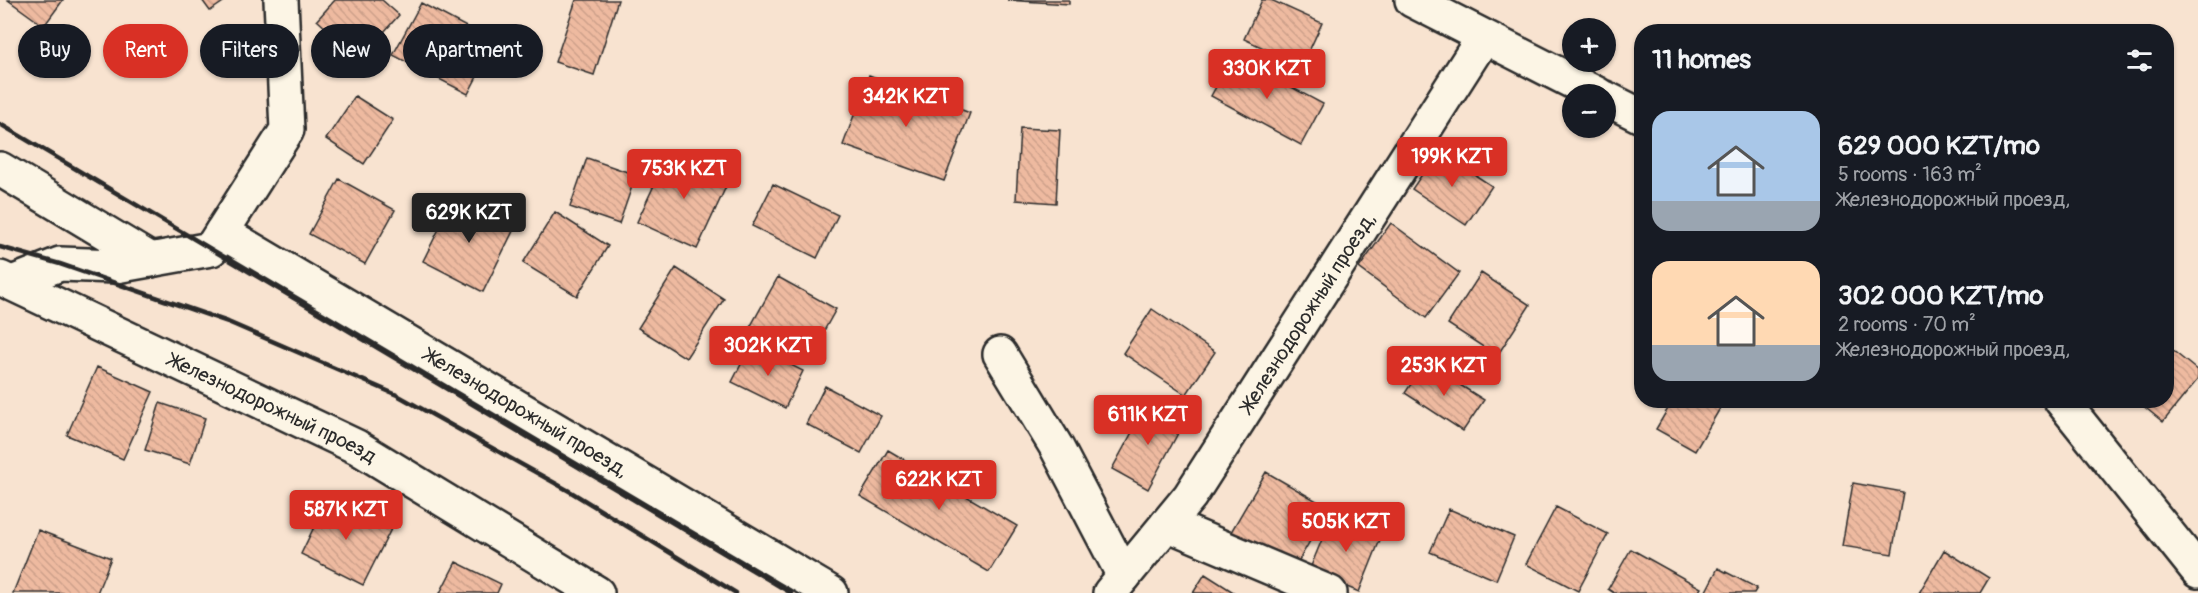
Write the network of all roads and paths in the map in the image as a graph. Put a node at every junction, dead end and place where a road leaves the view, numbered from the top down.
1 (281, 0) edge
2 (1412, 0) edge
3 (1483, 38) junction
4 (1577, 84) edge
5 (1616, 104) edge
6 (1634, 113) edge
7 (0, 169) edge
8 (222, 232) junction
9 (150, 260) junction
10 (6, 280) edge
11 (1000, 354) dead end
12 (2067, 408) edge
13 (1167, 524) junction
14 (2198, 571) edge
15 (1117, 585) edge
16 (597, 593) edge
17 (831, 593) edge
18 (1330, 593) edge

1 - 8 street
2 - 3 street
3 - 4 street
3 - 13 street, Железнодорожный проезд,
5 - 6 street
7 - 9 street
8 - 9 street
8 - 17 street, Железнодорожный проезд,
9 - 10 street
10 - 16 street, Железнодорожный проезд
11 - 15 street
12 - 14 street
13 - 15 street, Железнодорожный проезд,
13 - 18 street

